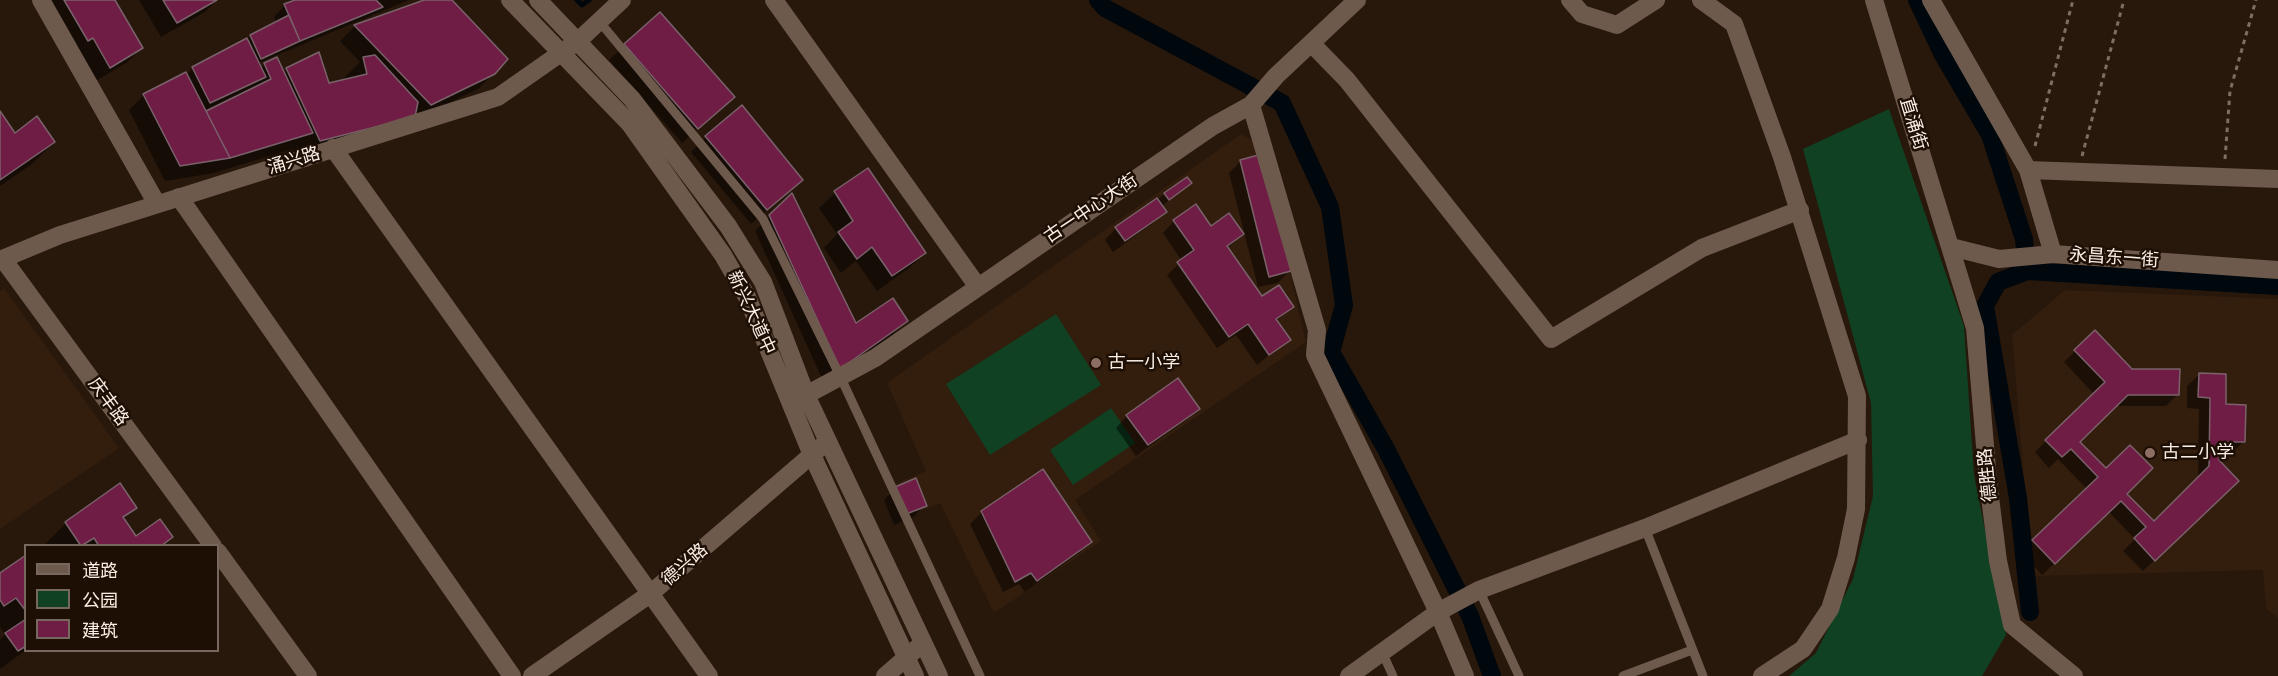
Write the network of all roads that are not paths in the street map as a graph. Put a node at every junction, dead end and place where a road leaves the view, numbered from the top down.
1 (41, 0) edge
2 (510, 0) edge
3 (538, 0) edge
4 (621, 0) edge
5 (774, 0) edge
6 (1357, 0) edge
7 (1570, 0) edge
8 (1656, 0) edge
9 (1701, 0) edge
10 (1874, 0) edge
11 (1931, 0) edge
12 (599, 21) junction
13 (578, 41) junction
14 (1312, 44) junction
15 (561, 53) junction
16 (1251, 105) junction
17 (333, 148) junction
18 (2028, 170) junction
19 (2278, 179) edge
20 (179, 197) junction
21 (158, 204) junction
22 (1800, 210) junction
23 (1951, 247) junction
24 (2053, 254) junction
25 (1, 260) edge
26 (2278, 270) edge
27 (978, 287) junction
28 (840, 376) junction
29 (806, 395) junction
30 (1857, 440) junction
31 (828, 441) junction
32 (812, 455) junction
33 (1645, 528) junction
34 (212, 544) edge
35 (219, 553) edge
36 (1479, 590) junction
37 (650, 594) junction
38 (1438, 612) junction
39 (923, 643) junction
40 (1692, 650) junction
41 (1382, 652) junction
42 (906, 658) junction
43 (308, 676) edge
44 (512, 676) edge
45 (532, 676) edge
46 (709, 676) edge
47 (885, 676) edge
48 (915, 676) edge
49 (939, 676) edge
50 (980, 676) edge
51 (1349, 676) edge
52 (1393, 676) edge
53 (1465, 676) edge
54 (1520, 676) edge
55 (1623, 676) edge
56 (1703, 676) edge
57 (1762, 676) edge
58 (2074, 676) edge

1 - 21 street
2 - 15 street, 新兴大道中
3 - 13 street, 新兴大道中
4 - 12 street, 涌兴路
5 - 27 street
6 - 14 street, 古一中心大街
7 - 8 street
9 - 22 street
10 - 23 street, 直涌街
11 - 18 street
12 - 13 street, 涌兴路
12 - 28 lane
13 - 15 street, 涌兴路
13 - 29 street, 新兴大道中
14 - 16 street, 古一中心大街
14 - 22 street
15 - 17 street, 涌兴路
15 - 32 street, 新兴大道中
16 - 27 street, 古一中心大街
16 - 38 street
17 - 20 street, 涌兴路
17 - 37 street
18 - 19 street
18 - 24 street
20 - 21 street, 涌兴路
20 - 44 street
21 - 25 street, 涌兴路
22 - 30 street
23 - 24 street, 永昌东一街
23 - 58 street, 德胜路
24 - 26 street, 永昌东一街
25 - 34 street, 庆丰路
27 - 28 street, 古一中心大街
28 - 29 street, 古一中心大街
28 - 50 lane
29 - 31 street, 新兴大道中
30 - 33 street
30 - 57 street
31 - 32 street, 德兴路
31 - 39 street, 新兴大道中
32 - 37 street, 德兴路
32 - 42 street, 新兴大道中
33 - 36 street
33 - 40 lane
35 - 43 street
36 - 38 street
36 - 54 lane
37 - 45 street, 德兴路
37 - 46 street
38 - 41 street
38 - 53 street
39 - 42 street
39 - 49 street, 新兴大道中
40 - 55 lane
40 - 56 lane
41 - 51 street
41 - 52 lane
42 - 47 street
42 - 48 street, 新兴大道中

